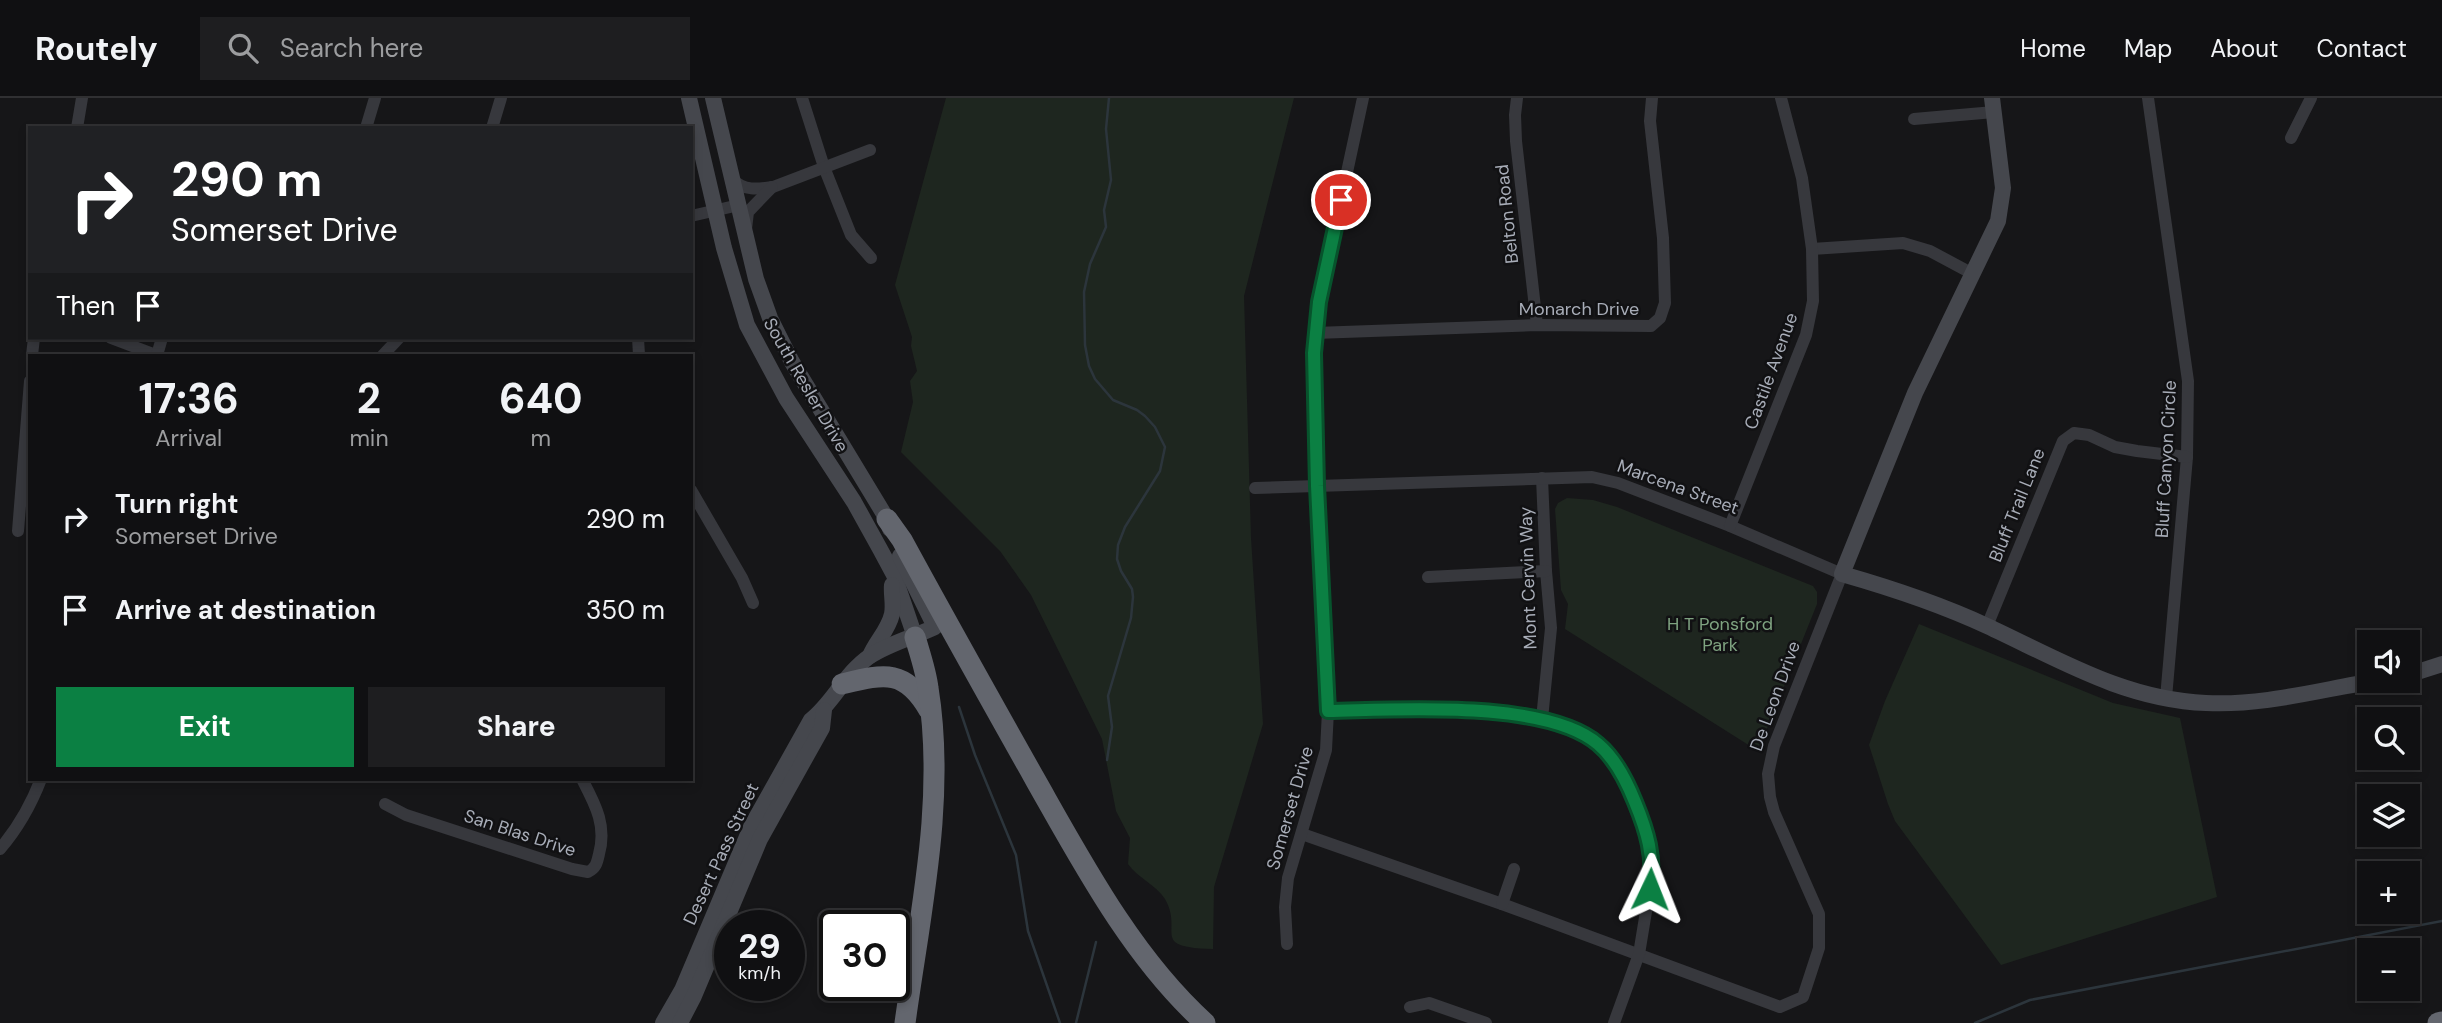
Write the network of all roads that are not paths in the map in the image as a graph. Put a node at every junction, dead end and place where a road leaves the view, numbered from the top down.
1 (82, 98) edge
2 (376, 98) edge
3 (501, 98) edge
4 (689, 98) edge
5 (713, 98) edge
6 (802, 98) edge
7 (1363, 98) edge
8 (1517, 98) edge
9 (1652, 98) edge
10 (1781, 98) edge
11 (2148, 98) edge
12 (2311, 98) edge
13 (1993, 105) edge
14 (1914, 119) dead end
15 (77, 126) edge
16 (367, 126) edge
17 (493, 126) edge
18 (2291, 138) dead end
19 (870, 150) dead end
20 (824, 167) junction
21 (733, 180) junction
22 (773, 187) junction
23 (739, 205) junction
24 (717, 211) junction
25 (693, 216) edge
26 (745, 232) junction
27 (1812, 248) junction
28 (871, 258) dead end
29 (1973, 274) junction
30 (1537, 325) junction
31 (1315, 333) junction
32 (116, 340) edge
33 (397, 340) edge
34 (154, 354) edge
35 (384, 354) edge
36 (28, 433) edge
37 (2187, 457) junction
38 (1542, 478) junction
39 (1317, 486) junction
40 (1255, 488) dead end
41 (693, 493) edge
42 (887, 519) junction
43 (1730, 526) junction
44 (18, 531) dead end
45 (1546, 571) junction
46 (1842, 574) junction
47 (894, 575) junction
48 (1428, 577) dead end
49 (753, 603) dead end
50 (1987, 626) junction
51 (935, 627) junction
52 (915, 636) junction
53 (870, 656) junction
54 (2442, 663) edge
55 (2420, 671) edge
56 (842, 684) junction
57 (2357, 684) edge
58 (2165, 698) junction
59 (1328, 711) junction
60 (931, 714) junction
61 (1542, 719) junction
62 (40, 781) edge
63 (583, 781) edge
64 (1041, 789) junction
65 (386, 804) dead end
66 (1302, 834) junction
67 (0, 849) edge
68 (1514, 869) dead end
69 (730, 889) junction
70 (1502, 904) junction
71 (1287, 944) dead end
72 (1639, 954) junction
73 (1410, 1007) dead end
74 (663, 1023) edge
75 (680, 1023) edge
76 (905, 1023) edge
77 (1205, 1023) edge
78 (1486, 1023) edge
79 (1614, 1023) edge

1 - 15 street
2 - 16 street
3 - 17 street
4 - 24 street, South Resler Drive
5 - 21 street, South Resler Drive
6 - 20 street
7 - 31 street, Somerset Drive
8 - 30 street, Belton Road
9 - 30 street, Monarch Drive
10 - 27 street, Castile Avenue
11 - 37 street, Bluff Canyon Circle
12 - 18 street
13 - 14 street, De Leon Drive
13 - 29 street, De Leon Drive
19 - 20 street
20 - 22 street
20 - 28 street
21 - 22 street
21 - 23 street, South Resler Drive
22 - 26 street
23 - 24 street
23 - 26 street, South Resler Drive
24 - 25 street
24 - 47 street, South Resler Drive
26 - 42 street, South Resler Drive
27 - 29 street
27 - 43 street, Castile Avenue
29 - 46 street, De Leon Drive
30 - 31 street, Monarch Drive
31 - 39 street, Somerset Drive
32 - 34 street
33 - 35 street
36 - 44 street
37 - 50 street, Bluff Trail Lane
37 - 58 street, Bluff Canyon Circle
38 - 39 street, Marcena Street
38 - 43 street, Marcena Street
38 - 45 street, Mont Cervin Way
39 - 40 street, Marcena Street
39 - 59 street, Somerset Drive
41 - 49 street
42 - 51 street, South Resler Drive
42 - 64 highway
43 - 46 street, Marcena Street
45 - 48 street
45 - 61 street, Mont Cervin Way
46 - 50 street, Marcena Street
46 - 72 street, De Leon Drive
47 - 52 street, South Resler Drive
47 - 53 street
50 - 58 street, Marcena Street
51 - 52 street, Desert Pass Street
51 - 64 highway
52 - 53 street, Desert Pass Street
52 - 60 highway
53 - 56 street, Desert Pass Street
54 - 55 street
56 - 60 highway
56 - 69 street, Desert Pass Street
57 - 58 street, Marcena Street
59 - 61 street
59 - 66 street, Somerset Drive
60 - 76 highway
61 - 72 street
62 - 67 street
63 - 65 street, San Blas Drive
64 - 77 highway
66 - 70 street, De Leon Drive
66 - 71 street, Somerset Drive
68 - 70 street
69 - 74 street, Desert Pass Street
69 - 75 street, Desert Pass Street
70 - 72 street, De Leon Drive
72 - 79 street
73 - 78 street

